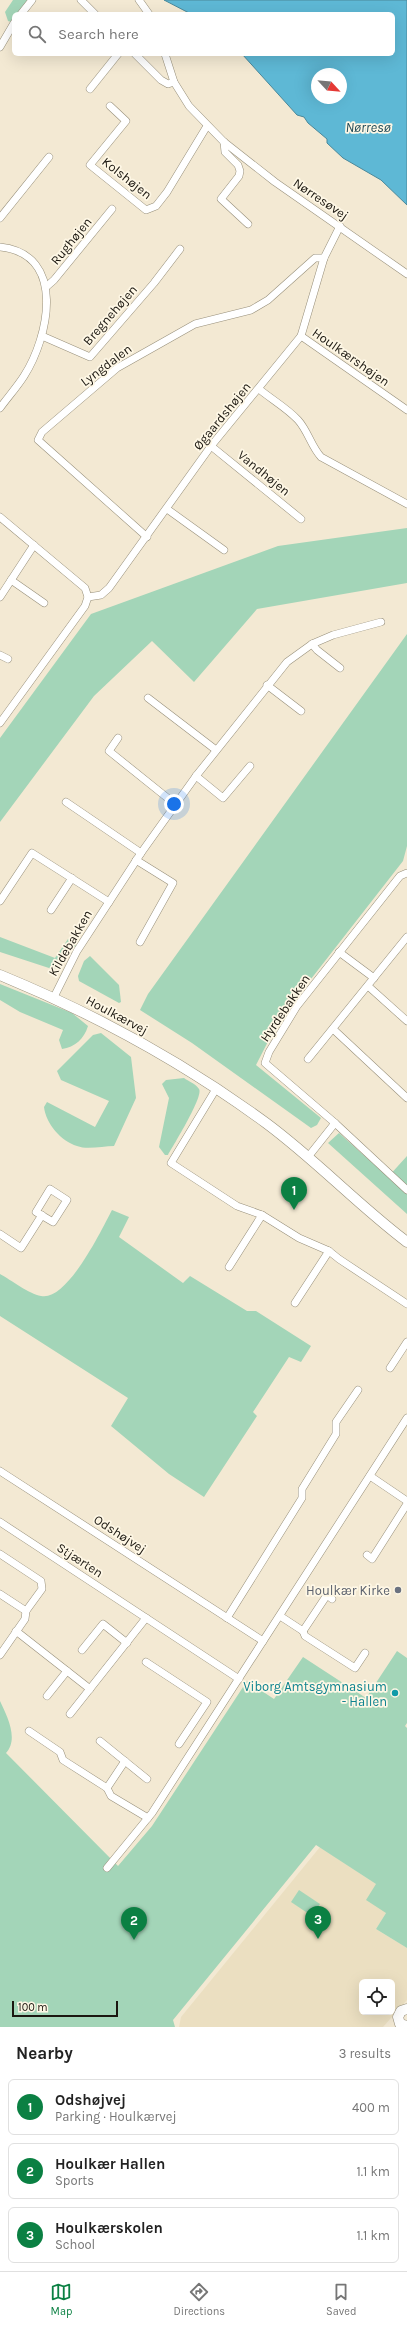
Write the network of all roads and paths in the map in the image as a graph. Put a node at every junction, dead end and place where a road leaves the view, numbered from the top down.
1 (32, 0) edge
2 (81, 0) edge
3 (139, 0) edge
4 (23, 12) edge
5 (93, 12) edge
6 (148, 12) edge
7 (12, 27) edge
8 (0, 47) edge
9 (116, 56) edge
10 (137, 56) edge
11 (166, 56) edge
12 (174, 82) junction
13 (90, 89) dead end
14 (110, 106) dead end
15 (207, 126) junction
16 (224, 142) junction
17 (49, 157) dead end
18 (112, 209) dead end
19 (0, 218) edge
20 (248, 224) dead end
21 (340, 226) junction
22 (0, 248) edge
23 (180, 249) dead end
24 (324, 258) junction
25 (407, 274) edge
26 (46, 287) junction
27 (42, 336) junction
28 (301, 336) junction
29 (259, 389) junction
30 (0, 408) edge
31 (407, 410) edge
32 (211, 446) junction
33 (407, 504) edge
34 (167, 509) junction
35 (0, 517) edge
36 (301, 519) dead end
37 (147, 537) junction
38 (34, 545) junction
39 (224, 550) dead end
40 (11, 580) junction
41 (0, 597) edge
42 (88, 597) junction
43 (44, 603) dead end
44 (381, 622) dead end
45 (312, 644) junction
46 (0, 654) edge
47 (8, 659) dead end
48 (340, 668) dead end
49 (267, 685) junction
50 (148, 698) dead end
51 (301, 711) dead end
52 (0, 723) edge
53 (118, 738) dead end
54 (216, 750) junction
55 (250, 766) dead end
56 (196, 776) junction
57 (66, 802) dead end
58 (175, 804) junction
59 (141, 853) junction
60 (136, 860) junction
61 (407, 873) edge
62 (72, 878) junction
63 (0, 901) edge
64 (109, 902) junction
65 (50, 910) dead end
66 (406, 940) edge
67 (140, 942) dead end
68 (339, 952) junction
69 (0, 975) edge
70 (374, 978) junction
71 (368, 986) junction
72 (54, 997) junction
73 (407, 1021) edge
74 (333, 1029) junction
75 (308, 1059) dead end
76 (216, 1089) junction
77 (407, 1098) edge
78 (335, 1123) junction
79 (308, 1157) junction
80 (407, 1190) edge
81 (42, 1215) junction
82 (262, 1215) junction
83 (0, 1234) edge
84 (406, 1242) edge
85 (329, 1251) junction
86 (229, 1267) dead end
87 (295, 1303) dead end
88 (407, 1304) edge
89 (407, 1342) edge
90 (390, 1368) dead end
91 (358, 1390) dead end
92 (407, 1418) edge
93 (0, 1471) edge
94 (370, 1476) junction
95 (407, 1501) edge
96 (407, 1504) edge
97 (0, 1522) edge
98 (0, 1554) edge
99 (367, 1555) dead end
100 (0, 1594) edge
101 (332, 1599) dead end
102 (26, 1611) junction
103 (280, 1616) junction
104 (146, 1618) junction
105 (227, 1618) junction
106 (16, 1631) junction
107 (303, 1631) junction
108 (263, 1640) junction
109 (127, 1642) junction
110 (82, 1650) dead end
111 (365, 1653) dead end
112 (0, 1655) edge
113 (146, 1662) dead end
114 (67, 1671) junction
115 (239, 1679) junction
116 (90, 1689) junction
117 (47, 1696) dead end
118 (70, 1714) dead end
119 (191, 1726) junction
120 (28, 1731) dead end
121 (203, 1733) junction
122 (100, 1741) dead end
123 (179, 1744) dead end
124 (125, 1761) junction
125 (147, 1779) dead end
126 (107, 1788) junction
127 (148, 1818) junction
128 (107, 1868) dead end
129 (407, 2009) edge
130 (400, 2025) edge

1 - 4 street
2 - 5 street
3 - 6 street
7 - 8 street
9 - 13 street
10 - 12 street
11 - 12 street, Nørresøvej
12 - 15 street, Nørresøvej
14 - 15 street, Kolshøjen
15 - 16 street, Nørresøvej
16 - 20 street, Nørresøvej
16 - 21 street, Nørresøvej
17 - 19 street
18 - 26 street, Rughøjen
21 - 24 street, Øgaardshøjen
21 - 25 street, Nørresøvej
22 - 26 street
23 - 27 street, Bregnehøjen
24 - 28 street, Øgaardshøjen
24 - 37 street, Lyngdalen
26 - 27 street
27 - 30 street
28 - 29 street, Øgaardshøjen
28 - 31 street, Houlkærshøjen
29 - 32 street, Øgaardshøjen
29 - 33 street
32 - 34 street, Øgaardshøjen
32 - 36 street, Vandhøjen
34 - 37 street, Øgaardshøjen
34 - 39 street
35 - 38 street
37 - 42 street, Øgaardshøjen
38 - 40 street
38 - 42 street
40 - 41 street
40 - 43 street
42 - 52 street
44 - 45 street, Kildebakken
45 - 48 street
45 - 49 street, Kildebakken
46 - 47 street
49 - 51 street
49 - 54 street, Kildebakken
50 - 54 street
53 - 58 street
54 - 56 street, Kildebakken
55 - 56 street
56 - 58 street, Kildebakken
57 - 59 street
58 - 59 street, Kildebakken
59 - 60 street, Kildebakken
60 - 64 street, Kildebakken
60 - 67 street
61 - 68 street, Hyrdebakken
62 - 63 street, Kildebakken
62 - 64 street, Kildebakken
62 - 65 street
64 - 72 street, Kildebakken
66 - 70 street
68 - 70 street
68 - 78 street, Hyrdebakken
69 - 72 street, Houlkærvej
70 - 71 street
71 - 73 street
71 - 74 street
72 - 76 street, Houlkærvej
74 - 75 street
74 - 77 street
76 - 79 street, Houlkærvej
76 - 82 street
78 - 79 street
78 - 80 street, Hyrdebakken
79 - 84 street, Houlkærvej
81 - 81 street
81 - 83 street
82 - 85 street
82 - 86 street
85 - 87 street
85 - 88 street
89 - 90 street
91 - 105 street
92 - 94 street
93 - 105 street, Odshøjvej
94 - 95 street
94 - 103 street
96 - 99 street
97 - 104 street, Stjærten
98 - 102 street
100 - 102 street
101 - 107 street
102 - 106 street
103 - 107 street
103 - 108 street
104 - 109 street
104 - 115 street, Stjærten
105 - 108 street, Odshøjvej
106 - 112 street
106 - 114 street
107 - 111 street
108 - 115 street
109 - 110 street
109 - 116 street
113 - 119 street
114 - 116 street
114 - 117 street
115 - 121 street
116 - 118 street
119 - 121 street
119 - 123 street
120 - 126 street
121 - 127 street
122 - 124 street
124 - 125 street
124 - 126 street
126 - 127 street
127 - 128 street
129 - 130 street

